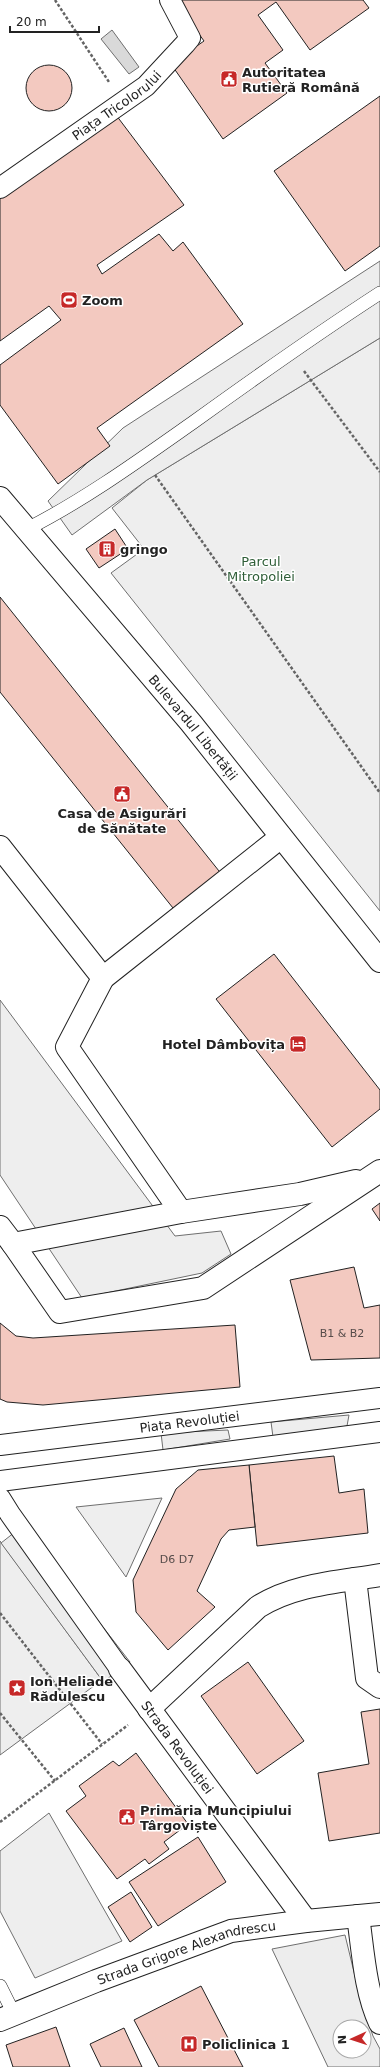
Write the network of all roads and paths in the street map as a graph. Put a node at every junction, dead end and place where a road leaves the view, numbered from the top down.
1 (55, 0) edge
2 (170, 0) edge
3 (110, 83) dead end
4 (0, 188) edge
5 (380, 293) edge
6 (290, 353) junction
7 (142, 458) junction
8 (380, 472) edge
9 (0, 498) edge
10 (27, 529) junction
11 (380, 793) edge
12 (281, 837) junction
13 (0, 847) edge
14 (380, 961) edge
15 (103, 978) junction
16 (375, 1175) edge
17 (182, 1212) junction
18 (0, 1227) edge
19 (13, 1244) junction
20 (380, 1398) edge
21 (380, 1432) edge
22 (0, 1445) edge
23 (0, 1481) edge
24 (0, 1498) edge
25 (380, 1575) edge
26 (355, 1579) junction
27 (0, 1613) edge
28 (120, 1669) joint
29 (380, 1687) edge
30 (149, 1709) junction
31 (0, 1713) edge
32 (102, 1744) junction
33 (55, 1781) junction
34 (0, 1822) edge
35 (380, 1914) edge
36 (358, 1916) junction
37 (306, 1921) junction
38 (0, 1986) edge
39 (7, 2017) edge
40 (380, 2023) edge

1 - 3 path
2 - 4 street, Piața Tricolorului
5 - 6 lane
6 - 7 lane
6 - 8 path
7 - 10 lane
7 - 11 path
9 - 10 street, Bulevardul Libertății
10 - 12 street, Bulevardul Libertății
12 - 14 street, Bulevardul Libertății
12 - 15 street
13 - 15 street
15 - 17 street
16 - 17 street
16 - 19 street
17 - 19 street
18 - 19 street
20 - 22 street, Piața Revoluției
21 - 23 street
24 - 28 street
25 - 26 street
26 - 29 street
26 - 30 street
27 - 32 path
28 - 30 street, Strada Revoluției
30 - 32 path
30 - 37 street, Strada Revoluției
31 - 33 path
32 - 33 path
33 - 34 path
35 - 36 street, Strada Grigore Alexandrescu
36 - 37 street, Strada Grigore Alexandrescu
36 - 40 street
37 - 39 street, Strada Grigore Alexandrescu
38 - 39 lane

